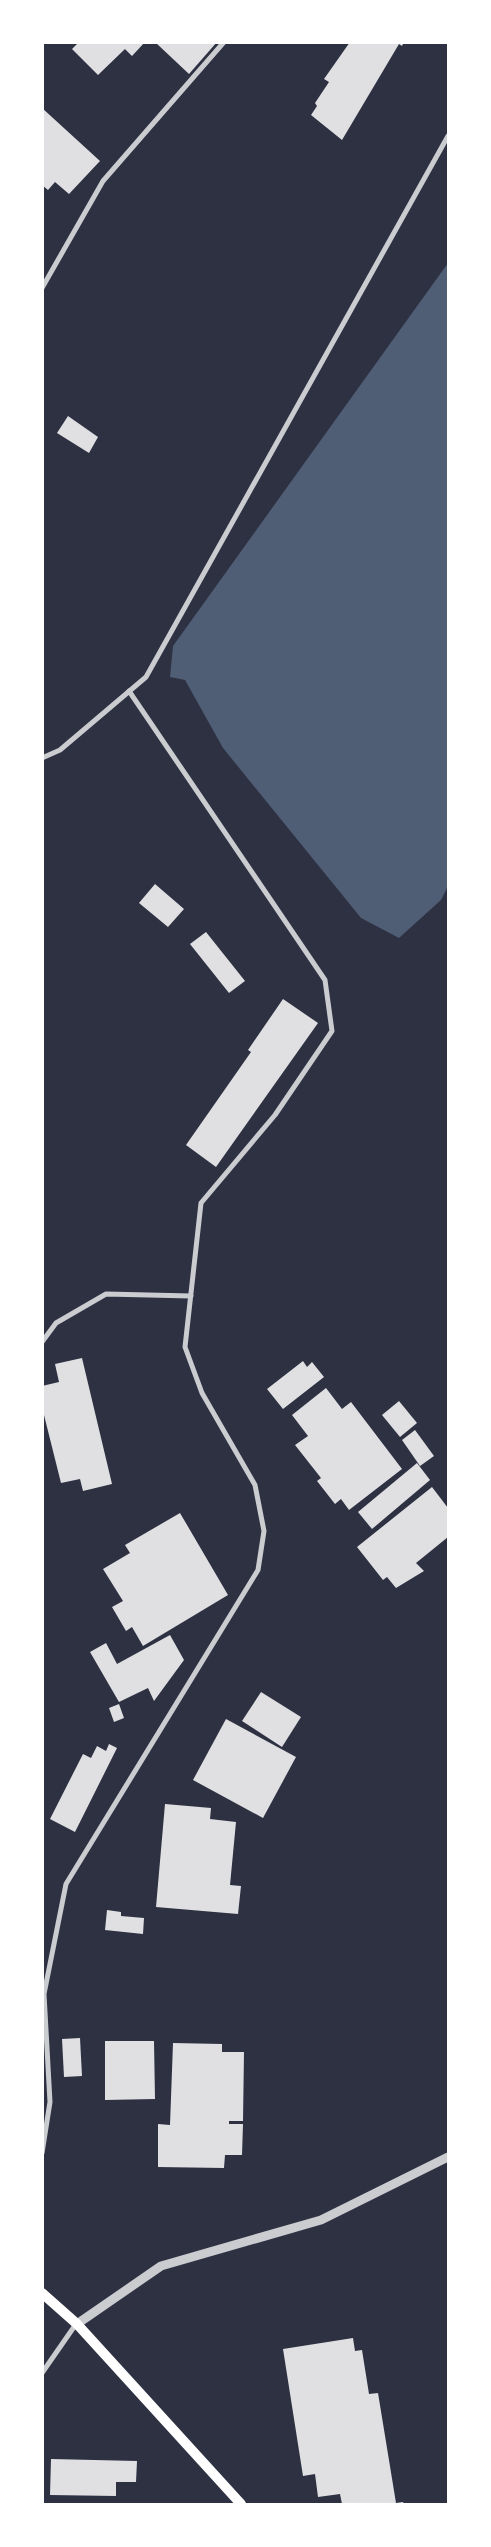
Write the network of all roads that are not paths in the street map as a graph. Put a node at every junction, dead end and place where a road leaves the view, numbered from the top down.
1 (224, 42) edge
2 (448, 136) edge
3 (42, 288) edge
4 (129, 691) junction
5 (42, 758) edge
6 (191, 1296) junction
7 (42, 1342) edge
8 (42, 2153) edge
9 (448, 2157) edge
10 (42, 2293) edge
11 (77, 2324) junction
12 (42, 2373) edge
13 (241, 2504) edge

1 - 3 street
2 - 4 street
4 - 5 street
4 - 6 street
6 - 7 street
6 - 8 street
9 - 11 street
10 - 11 main road
11 - 12 street
11 - 13 main road

